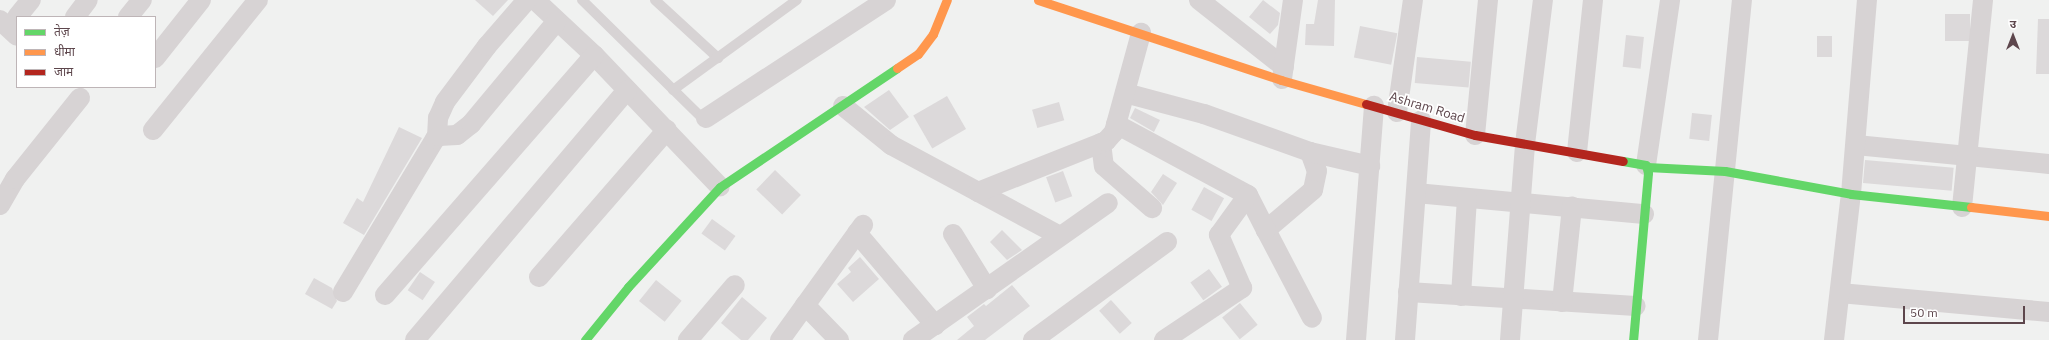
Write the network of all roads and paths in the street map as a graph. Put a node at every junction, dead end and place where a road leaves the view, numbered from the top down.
1 (31, 0) edge
2 (88, 0) edge
3 (142, 0) edge
4 (201, 0) edge
5 (258, 0) edge
6 (527, 0) edge
7 (534, 0) edge
8 (582, 0) edge
9 (655, 0) edge
10 (797, 0) edge
11 (886, 0) edge
12 (947, 0) edge
13 (1038, 0) edge
14 (1199, 0) edge
15 (1293, 0) edge
16 (1413, 0) edge
17 (1488, 0) edge
18 (1543, 0) edge
19 (1593, 0) edge
20 (1670, 0) edge
21 (1742, 0) edge
22 (1867, 0) edge
23 (1983, 0) edge
24 (18, 16) edge
25 (76, 16) edge
26 (129, 16) edge
27 (556, 22) junction
28 (1141, 33) junction
29 (594, 55) junction
30 (156, 57) edge
31 (718, 58) junction
32 (1283, 74) junction
33 (627, 90) junction
34 (673, 90) junction
35 (1125, 93) junction
36 (80, 98) dead end
37 (843, 106) junction
38 (1374, 106) junction
39 (1397, 112) junction
40 (706, 118) joint
41 (1421, 121) junction
42 (1116, 124) junction
43 (154, 130) dead end
44 (667, 130) junction
45 (1475, 136) junction
46 (437, 137) junction
47 (1101, 143) junction
48 (1525, 144) junction
49 (1856, 146) junction
50 (1310, 152) junction
51 (1578, 152) junction
52 (1968, 157) junction
53 (2049, 164) edge
54 (1370, 166) junction
55 (1646, 166) junction
56 (1725, 171) junction
57 (7, 176) edge
58 (720, 187) junction
59 (978, 192) junction
60 (1416, 193) junction
61 (1851, 194) junction
62 (1248, 195) junction
63 (1467, 198) junction
64 (1108, 203) dead end
65 (1521, 203) junction
66 (0, 205) edge
67 (1572, 207) junction
68 (1962, 207) junction
69 (1152, 208) dead end
70 (1644, 214) junction
71 (2049, 216) edge
72 (1266, 230) junction
73 (953, 234) dead end
74 (1060, 236) junction
75 (1167, 242) dead end
76 (539, 278) dead end
77 (735, 285) dead end
78 (987, 289) junction
79 (343, 292) dead end
80 (1408, 292) junction
81 (1840, 293) junction
82 (385, 295) dead end
83 (1461, 296) junction
84 (1513, 299) junction
85 (1562, 302) junction
86 (805, 305) junction
87 (1636, 306) junction
88 (2049, 312) edge
89 (1312, 318) dead end
90 (935, 325) junction
91 (415, 340) edge
92 (585, 340) edge
93 (688, 340) edge
94 (780, 340) edge
95 (839, 340) edge
96 (913, 340) edge
97 (1032, 340) edge
98 (1164, 340) edge
99 (1356, 340) edge
100 (1405, 340) edge
101 (1510, 340) edge
102 (1633, 340) edge
103 (1708, 340) edge
104 (1834, 340) edge

1 - 24 street
2 - 25 street
3 - 26 street
4 - 30 street
5 - 43 street
6 - 46 street
7 - 27 street
8 - 34 lane
9 - 31 lane
10 - 31 lane
11 - 40 street
12 - 37 street
13 - 28 street, Ashram Road
14 - 32 street
15 - 32 street
16 - 39 street
17 - 45 street
18 - 48 street
19 - 51 street
20 - 55 street
21 - 56 street
22 - 49 street
23 - 52 street
27 - 29 street
27 - 46 street
28 - 32 street, Ashram Road
28 - 35 street
29 - 33 street
29 - 82 street
31 - 34 lane
32 - 38 street, Ashram Road
33 - 44 street
33 - 91 street
34 - 40 lane
35 - 42 street
35 - 50 street
36 - 57 street
37 - 58 street
37 - 59 street
38 - 39 street, Ashram Road
38 - 54 street
39 - 41 street, Ashram Road
41 - 45 street, Ashram Road
41 - 60 street
42 - 47 street
42 - 62 street
44 - 58 street
44 - 76 street
45 - 48 street, Ashram Road
46 - 79 street
47 - 59 street
47 - 69 street
48 - 51 street, Ashram Road
48 - 65 street
49 - 52 street
49 - 61 street
50 - 54 street
50 - 72 street
51 - 55 street, Ashram Road
52 - 53 street
52 - 68 street
54 - 99 street
55 - 56 street, Ashram Road
55 - 70 street
56 - 61 street, Ashram Road
56 - 103 street
57 - 66 street
58 - 92 street
59 - 74 street
60 - 63 street
60 - 80 street
61 - 68 street, Ashram Road
61 - 81 street
62 - 72 street
62 - 98 street
63 - 65 street
63 - 83 street
64 - 74 street
65 - 67 street
65 - 84 street
67 - 70 street
67 - 85 street
68 - 71 street, Ashram Road
70 - 87 street
72 - 89 street
73 - 78 street
74 - 78 street
75 - 97 street
77 - 93 street
78 - 90 street
80 - 83 street
80 - 100 street
81 - 88 street
81 - 104 street
83 - 84 street
84 - 85 street
84 - 101 street
85 - 87 street
86 - 90 street
86 - 94 street
86 - 95 street
87 - 102 street
90 - 96 street

